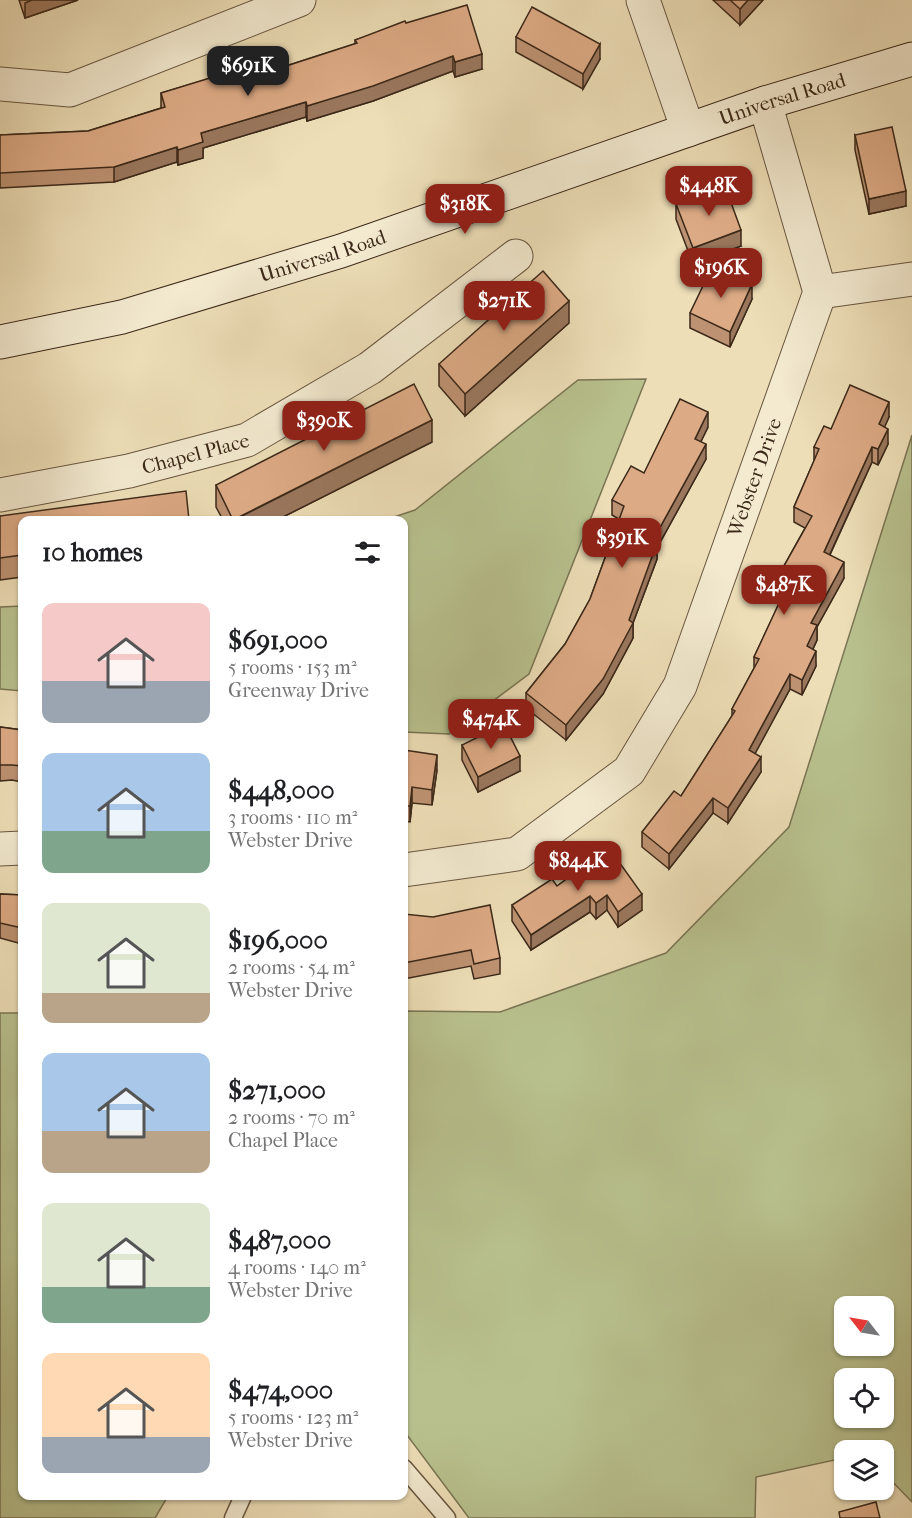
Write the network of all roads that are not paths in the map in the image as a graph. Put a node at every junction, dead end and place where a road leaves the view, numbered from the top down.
1 (643, 0) edge
2 (293, 1) edge
3 (912, 59) edge
4 (0, 84) edge
5 (765, 102) junction
6 (688, 130) junction
7 (516, 256) dead end
8 (912, 279) edge
9 (820, 292) junction
10 (0, 342) edge
11 (0, 495) edge
12 (18, 848) edge
13 (0, 849) edge
14 (408, 869) edge
15 (408, 1473) edge
16 (241, 1500) edge
17 (233, 1518) edge
18 (447, 1518) edge

1 - 6 street
2 - 4 street
3 - 5 street, Universal Road
5 - 6 street, Universal Road
5 - 9 street
6 - 10 street, Universal Road
7 - 11 street, Chapel Place
8 - 9 street
9 - 14 street, Webster Drive
12 - 13 street
15 - 18 lane
16 - 17 lane

